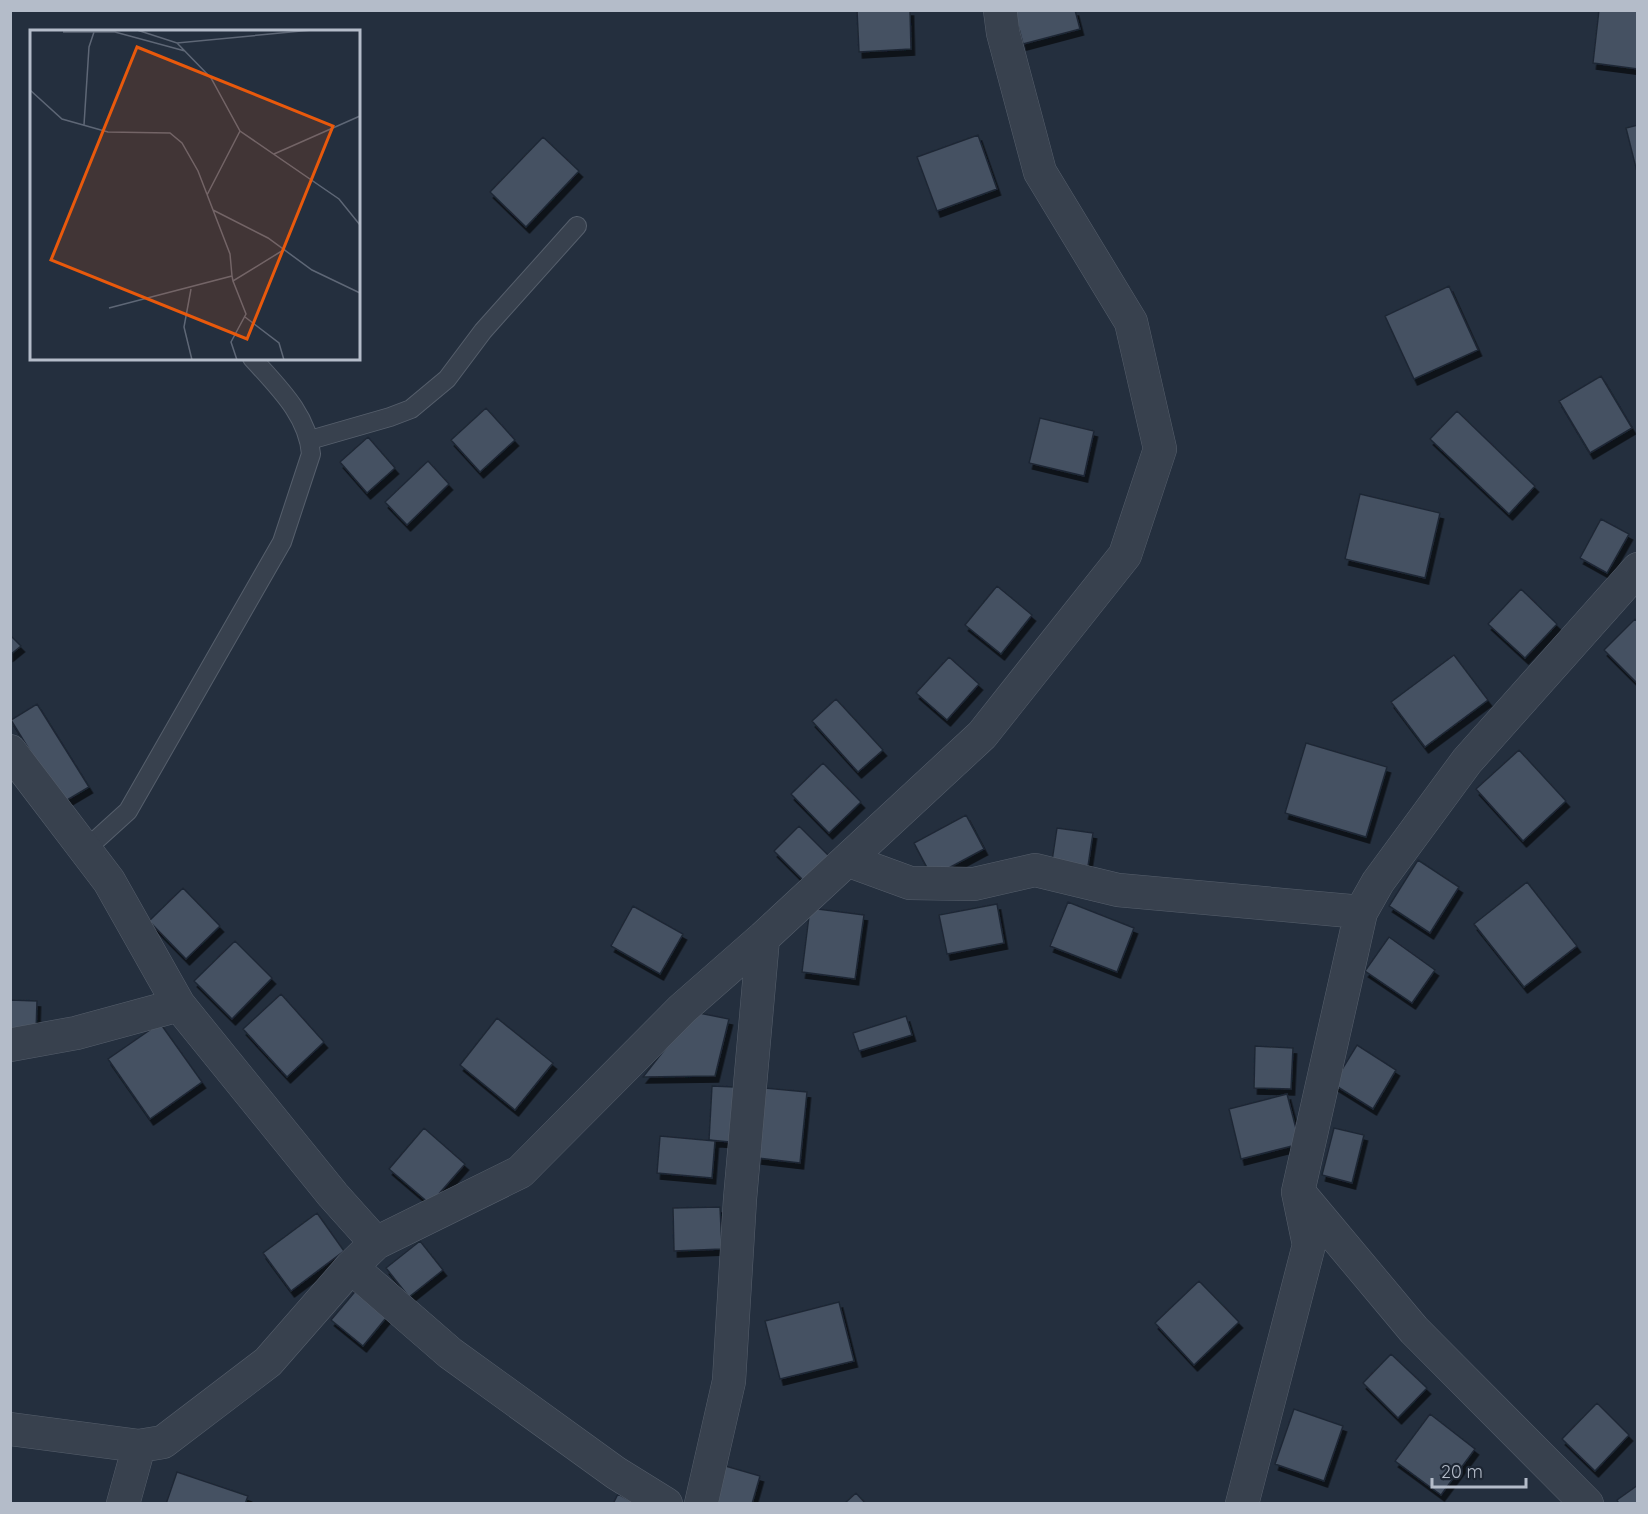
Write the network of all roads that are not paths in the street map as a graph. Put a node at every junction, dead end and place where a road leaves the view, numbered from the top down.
1 (1000, 10) edge
2 (576, 226) dead end
3 (254, 360) edge
4 (310, 440) junction
5 (1638, 569) edge
6 (10, 751) edge
7 (85, 850) junction
8 (847, 860) junction
9 (1361, 912) junction
10 (763, 938) junction
11 (178, 1005) junction
12 (10, 1045) edge
13 (1298, 1192) junction
14 (376, 1244) junction
15 (351, 1267) junction
16 (10, 1429) edge
17 (139, 1446) junction
18 (123, 1503) edge
19 (666, 1503) edge
20 (701, 1503) edge
21 (1242, 1503) edge
22 (1587, 1503) edge

1 - 8 street
2 - 4 lane
3 - 4 lane
4 - 7 lane
5 - 9 street
6 - 7 street
7 - 11 street
8 - 9 street
8 - 10 street
9 - 13 street
10 - 14 street
10 - 20 street
11 - 12 street
11 - 14 street
13 - 21 street
13 - 22 street
14 - 15 street
15 - 17 street
15 - 19 street
16 - 17 street
17 - 18 street

